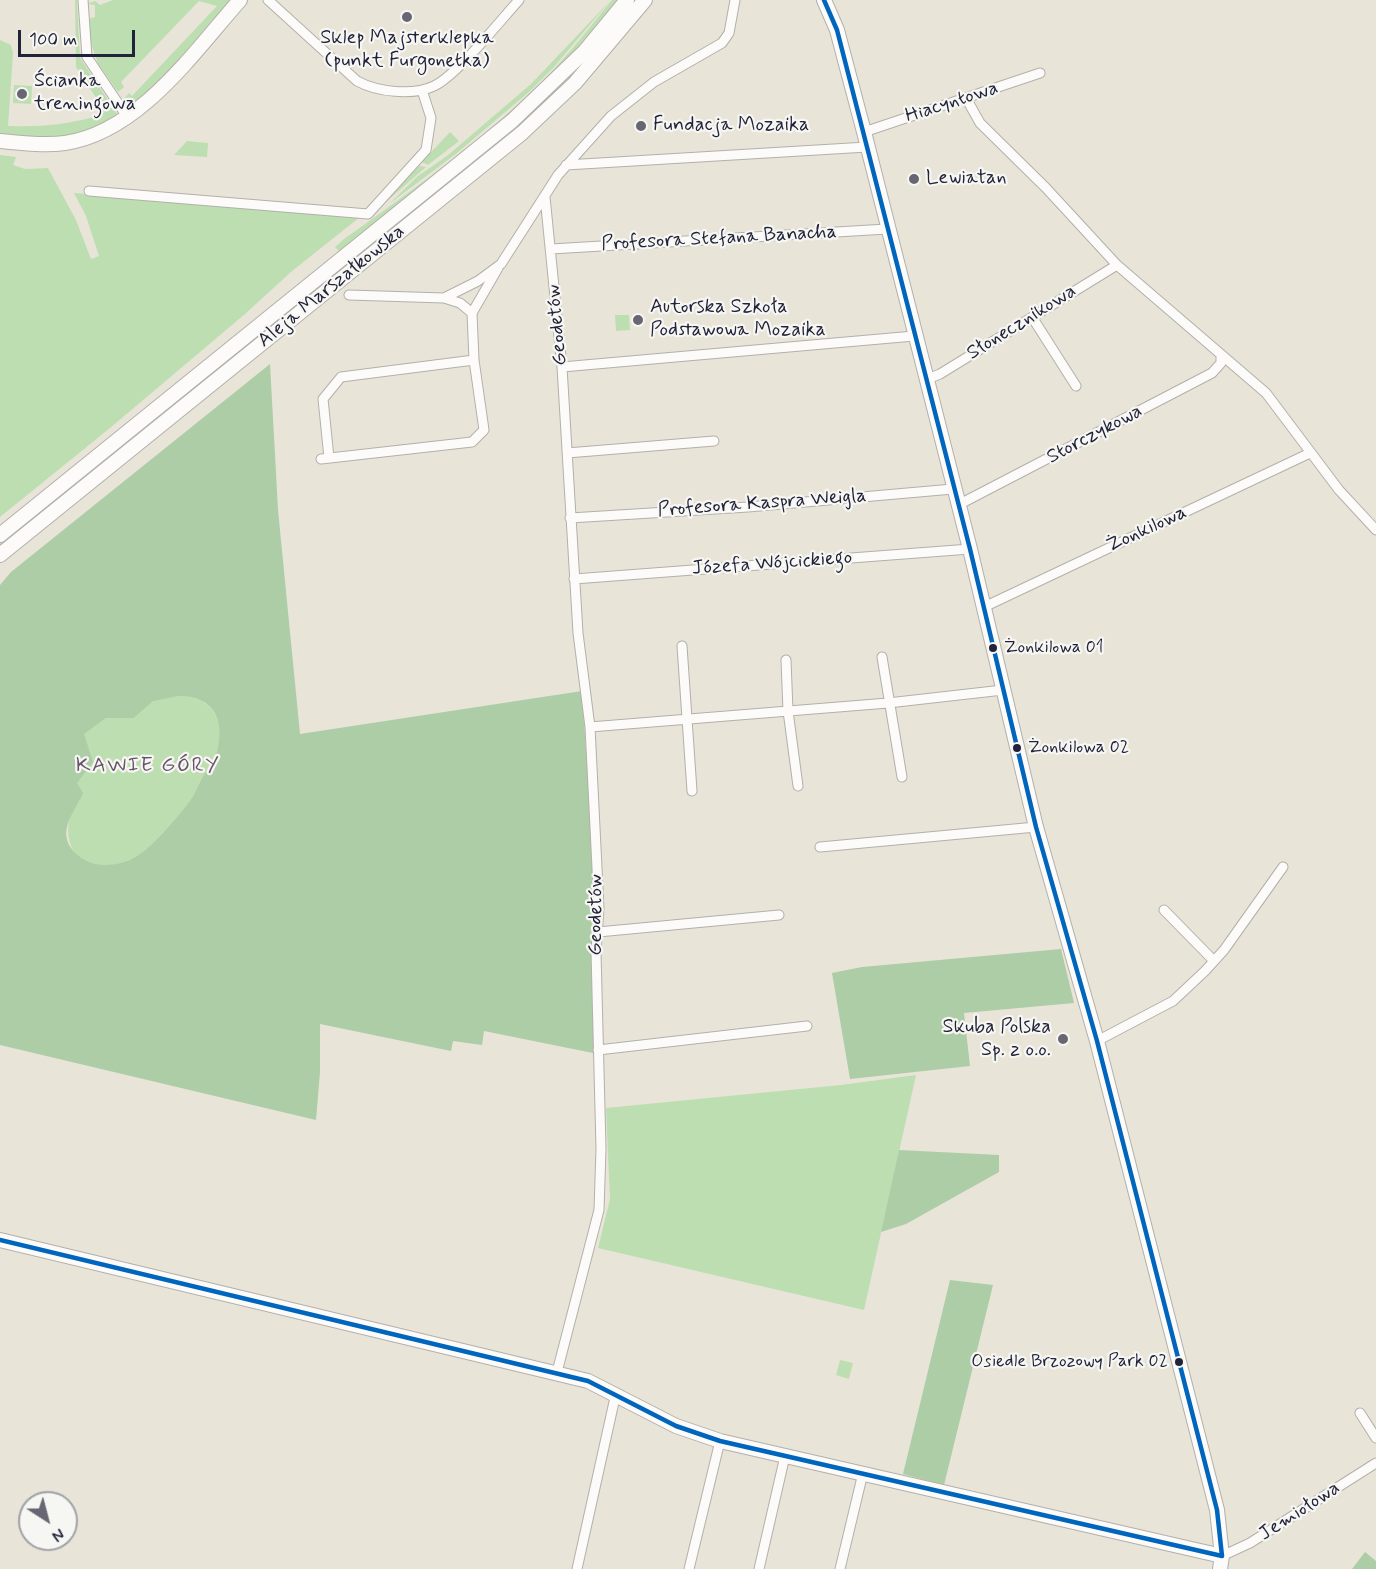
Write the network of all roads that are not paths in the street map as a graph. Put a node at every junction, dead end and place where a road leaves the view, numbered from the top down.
1 (83, 0) edge
2 (240, 0) edge
3 (268, 0) edge
4 (519, 0) edge
5 (627, 0) edge
6 (645, 0) edge
7 (735, 0) edge
8 (824, 0) edge
9 (1040, 73) dead end
10 (422, 90) junction
11 (966, 98) junction
12 (128, 117) junction
13 (864, 132) junction
14 (0, 141) edge
15 (867, 147) junction
16 (566, 165) junction
17 (89, 191) dead end
18 (545, 197) junction
19 (887, 229) junction
20 (551, 249) junction
21 (501, 264) junction
22 (1117, 265) junction
23 (349, 295) dead end
24 (444, 298) junction
25 (472, 313) junction
26 (1032, 317) junction
27 (914, 336) junction
28 (1221, 356) junction
29 (474, 360) junction
30 (562, 367) junction
31 (925, 380) junction
32 (1076, 386) dead end
33 (714, 441) dead end
34 (567, 453) junction
35 (1310, 453) junction
36 (953, 489) junction
37 (958, 505) junction
38 (570, 518) junction
39 (1376, 530) edge
40 (0, 535) edge
41 (970, 549) junction
42 (0, 555) edge
43 (574, 579) junction
44 (984, 607) junction
45 (682, 646) dead end
46 (882, 657) dead end
47 (786, 660) dead end
48 (1003, 690) junction
49 (888, 703) junction
50 (788, 711) junction
51 (688, 718) junction
52 (590, 727) junction
53 (902, 777) dead end
54 (798, 786) dead end
55 (692, 791) dead end
56 (1036, 826) junction
57 (820, 847) dead end
58 (1283, 867) dead end
59 (1164, 910) dead end
60 (779, 915) dead end
61 (598, 932) junction
62 (1214, 961) junction
63 (807, 1026) dead end
64 (1097, 1041) junction
65 (598, 1050) junction
66 (0, 1240) edge
67 (557, 1372) junction
68 (616, 1393) junction
69 (1360, 1413) dead end
70 (1376, 1438) edge
71 (720, 1441) junction
72 (785, 1456) junction
73 (1376, 1463) edge
74 (863, 1473) junction
75 (1221, 1562) edge
76 (577, 1569) edge
77 (689, 1569) edge
78 (759, 1569) edge
79 (840, 1569) edge

1 - 12 street
2 - 12 street
3 - 10 street
4 - 10 street
5 - 40 street, Aleja Marszałkowska
6 - 42 street, Aleja Marszałkowska
7 - 16 street
8 - 13 street
9 - 11 street, Hiacyntowa
10 - 17 street
11 - 13 street, Hiacyntowa
11 - 22 street
12 - 14 street
13 - 15 street
15 - 16 street
15 - 19 street
16 - 18 street
18 - 20 street, Geodetów
18 - 21 street
19 - 20 street, Profesora Stefana Banacha
19 - 27 street
20 - 30 street, Geodetów
21 - 24 street
21 - 25 street
22 - 26 street, Słonecznikowa
22 - 28 street
23 - 24 street
24 - 25 street
25 - 29 street
26 - 31 street, Słonecznikowa
26 - 32 street
27 - 30 street
27 - 31 street
28 - 35 street
28 - 37 street, Storczykowa
29 - 29 street
30 - 34 street, Geodetów
31 - 36 street
33 - 34 street
34 - 38 street, Geodetów
35 - 39 street
35 - 44 street, Żonkilowa
36 - 37 street
36 - 38 street, Profesora Kaspra Weigla
37 - 41 street
38 - 43 street, Geodetów
41 - 43 street, Józefa Wójcickiego
41 - 44 street
43 - 52 street, Geodetów
44 - 48 street
45 - 51 street
46 - 49 street
47 - 50 street
48 - 49 street
48 - 56 street
49 - 50 street
49 - 53 street
50 - 51 street
50 - 54 street
51 - 52 street
51 - 55 street
52 - 61 street, Geodetów
56 - 57 street
56 - 64 street
58 - 62 street
59 - 62 street
60 - 61 street
61 - 65 street, Geodetów
62 - 64 street
63 - 65 street
64 - 75 street
65 - 67 street, Geodetów
66 - 67 street
67 - 68 street
68 - 71 street
68 - 76 street
69 - 70 street
71 - 72 street
71 - 77 street
72 - 74 street
72 - 78 street
73 - 75 street, Jemiołowa
74 - 75 street
74 - 79 street

